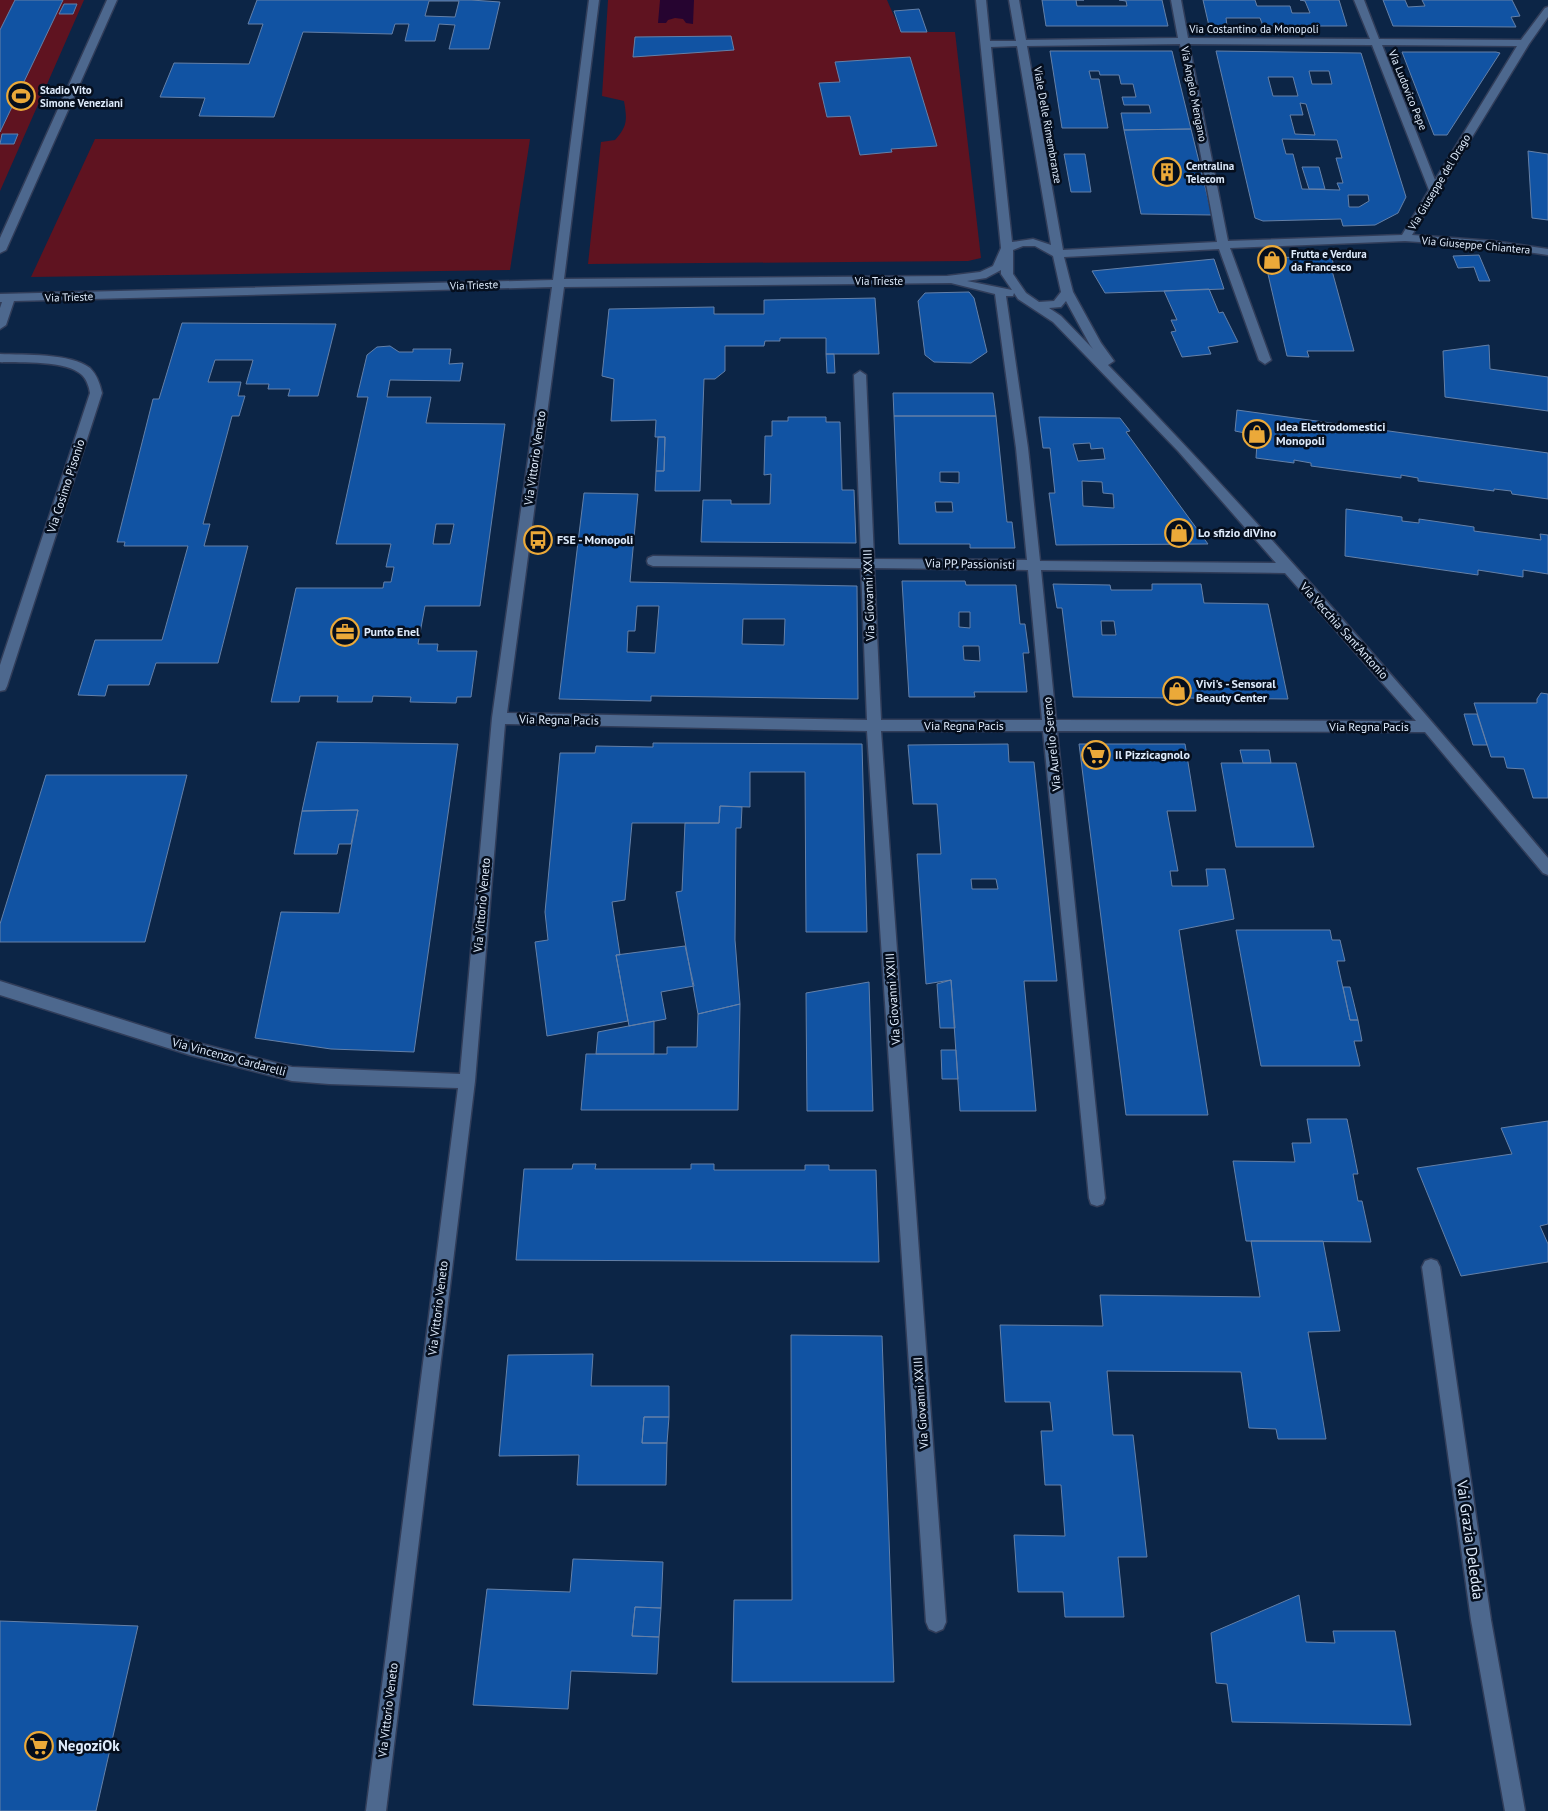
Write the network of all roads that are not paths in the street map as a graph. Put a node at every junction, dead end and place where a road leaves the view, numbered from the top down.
1 (112, 0) edge
2 (594, 0) edge
3 (981, 0) edge
4 (1014, 0) edge
5 (1176, 0) edge
6 (1359, 0) edge
7 (1548, 10) edge
8 (1184, 41) junction
9 (1376, 42) junction
10 (1021, 43) junction
11 (1524, 43) junction
12 (985, 44) junction
13 (1434, 190) junction
14 (1405, 238) junction
15 (1223, 245) junction
16 (1007, 248) junction
17 (0, 250) edge
18 (1548, 252) edge
19 (1058, 254) junction
20 (947, 280) junction
21 (559, 283) junction
22 (1000, 291) junction
23 (1067, 292) junction
24 (1022, 296) junction
25 (5, 298) edge
26 (1037, 306) junction
27 (0, 325) edge
28 (0, 358) edge
29 (1265, 360) dead end
30 (860, 375) dead end
31 (1134, 399) junction
32 (653, 561) dead end
33 (867, 563) junction
34 (1034, 565) junction
35 (1288, 568) junction
36 (0, 686) edge
37 (499, 718) junction
38 (874, 726) junction
39 (1050, 727) junction
40 (1429, 727) junction
41 (1548, 869) edge
42 (0, 988) edge
43 (466, 1081) junction
44 (1098, 1198) dead end
45 (1431, 1267) dead end
46 (936, 1622) dead end
47 (376, 1811) edge
48 (1516, 1811) edge

1 - 17 street
2 - 21 street, Via Vittorio Veneto
3 - 12 street
4 - 10 street, Viale Delle Rimembranze
5 - 8 street, Via Angelo Mengano
6 - 9 street, Via Ludovico Pepe
7 - 11 street, Via Giuseppe del Drago
8 - 9 street, Via Costantino da Monopoli
8 - 10 street, Via Costantino da Monopoli
8 - 15 street, Via Angelo Mengano
9 - 11 street, Via Costantino da Monopoli
9 - 13 street, Via Ludovico Pepe
10 - 12 street, Via Costantino da Monopoli
10 - 19 street, Viale Delle Rimembranze
11 - 13 street, Via Giuseppe del Drago
12 - 16 street
13 - 14 street, Via Giuseppe del Drago
14 - 15 street, Via Giuseppe del Drago
14 - 18 street, Via Giuseppe Chiantera
15 - 19 street, Via Giuseppe del Drago
15 - 29 street, Via Angelo Mengano
16 - 19 street
16 - 20 street
16 - 24 street
19 - 23 street
20 - 21 street, Via Trieste
20 - 22 street
21 - 25 street, Via Trieste
21 - 37 street, Via Vittorio Veneto
22 - 24 street
22 - 34 street, Via Aurelio Sereno
23 - 26 street
23 - 31 street, Via Vecchia Sant'Antonio
24 - 26 street
25 - 27 street
26 - 31 street, Via Vecchia Sant'Antonio
28 - 36 street, Via Cosimo Pisonio
30 - 33 street, Via Giovanni XXIII
31 - 35 street, Via Vecchia Sant'Antonio
32 - 33 street, Via PP. Passionisti
33 - 34 street, Via PP. Passionisti
33 - 38 street, Via Giovanni XXIII
34 - 35 street, Via PP. Passionisti
34 - 39 street, Via Aurelio Sereno
35 - 40 street, Via Vecchia Sant'Antonio
37 - 38 street, Via Regna Pacis
37 - 43 street, Via Vittorio Veneto
38 - 39 street, Via Regna Pacis
38 - 46 street, Via Giovanni XXIII
39 - 40 street, Via Regna Pacis
39 - 44 street, Via Aurelio Sereno
40 - 41 street, Via Vecchia Sant'Antonio
42 - 43 street, Via Vincenzo Cardarelli
43 - 47 street, Via Vittorio Veneto
45 - 48 street, Vai Grazia Deledda

